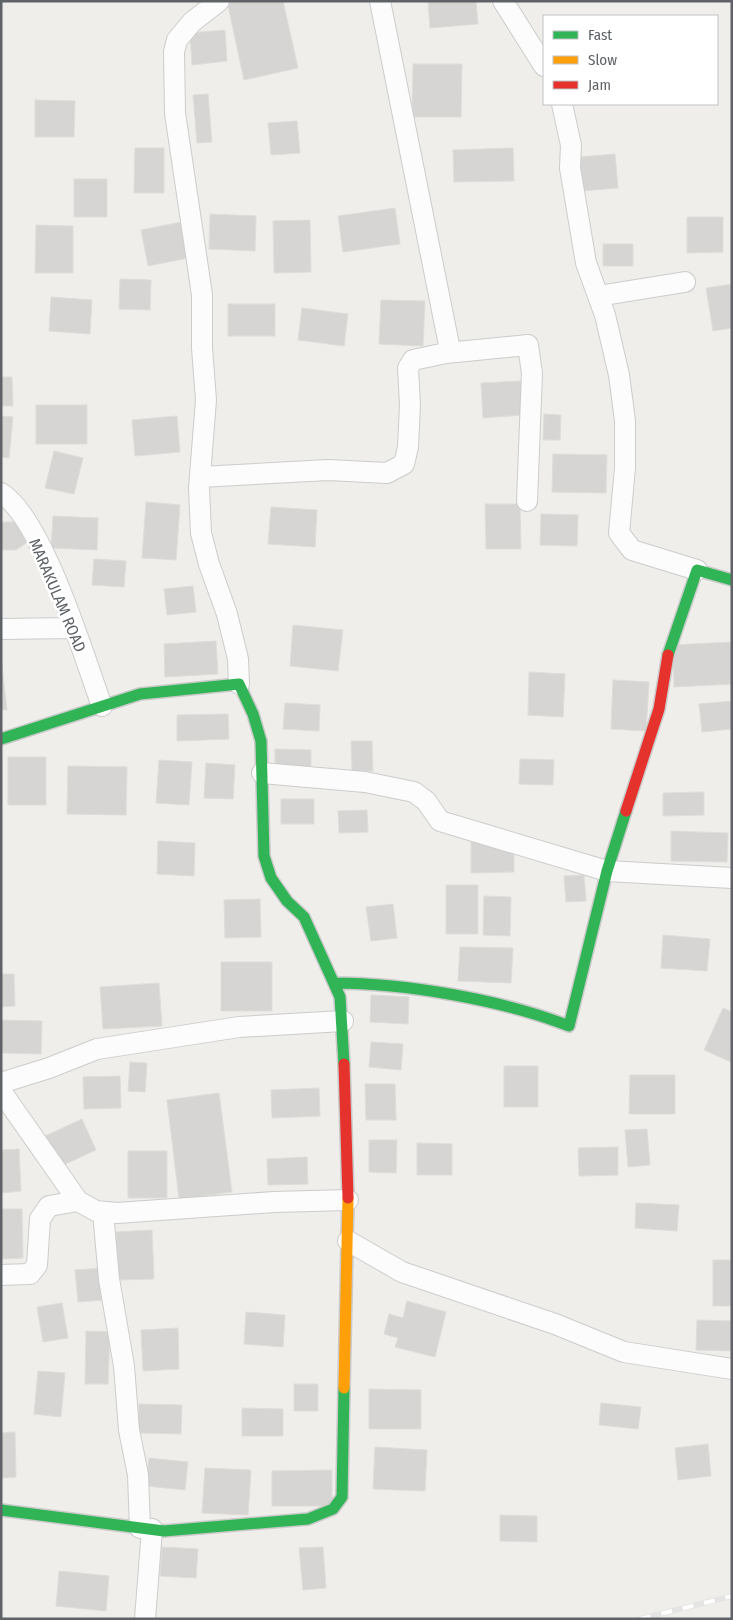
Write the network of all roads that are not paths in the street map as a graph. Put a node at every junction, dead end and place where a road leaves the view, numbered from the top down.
1 (219, 1) edge
2 (380, 1) edge
3 (503, 1) edge
4 (543, 64) edge
5 (562, 105) edge
6 (684, 282) dead end
7 (598, 296) junction
8 (446, 354) junction
9 (200, 477) junction
10 (1, 493) edge
11 (527, 502) dead end
12 (697, 570) junction
13 (732, 580) edge
14 (74, 628) junction
15 (1, 630) edge
16 (239, 684) junction
17 (102, 706) junction
18 (1, 738) edge
19 (262, 773) junction
20 (607, 870) junction
21 (732, 878) edge
22 (334, 983) junction
23 (343, 1021) junction
24 (1, 1083) edge
25 (1, 1091) edge
26 (348, 1200) junction
27 (78, 1201) junction
28 (103, 1212) junction
29 (348, 1241) junction
30 (1, 1275) edge
31 (732, 1369) edge
32 (1, 1510) edge
33 (146, 1528) junction
34 (145, 1619) edge

1 - 9 street
2 - 8 street
3 - 4 street
5 - 7 street
6 - 7 street
7 - 12 street
8 - 9 street
8 - 11 street
9 - 16 street
10 - 14 street, MARAKULAM ROAD
12 - 13 street
12 - 20 street
14 - 15 street
14 - 17 street, MARAKULAM ROAD
16 - 17 street
16 - 19 street
17 - 18 street
19 - 20 street
19 - 22 street
20 - 21 street
20 - 22 street
22 - 23 street
23 - 24 street
23 - 26 street
25 - 27 street
26 - 28 street
26 - 29 street
27 - 28 street
27 - 30 street
28 - 33 street
29 - 31 street
29 - 33 street
32 - 33 street
33 - 34 street

